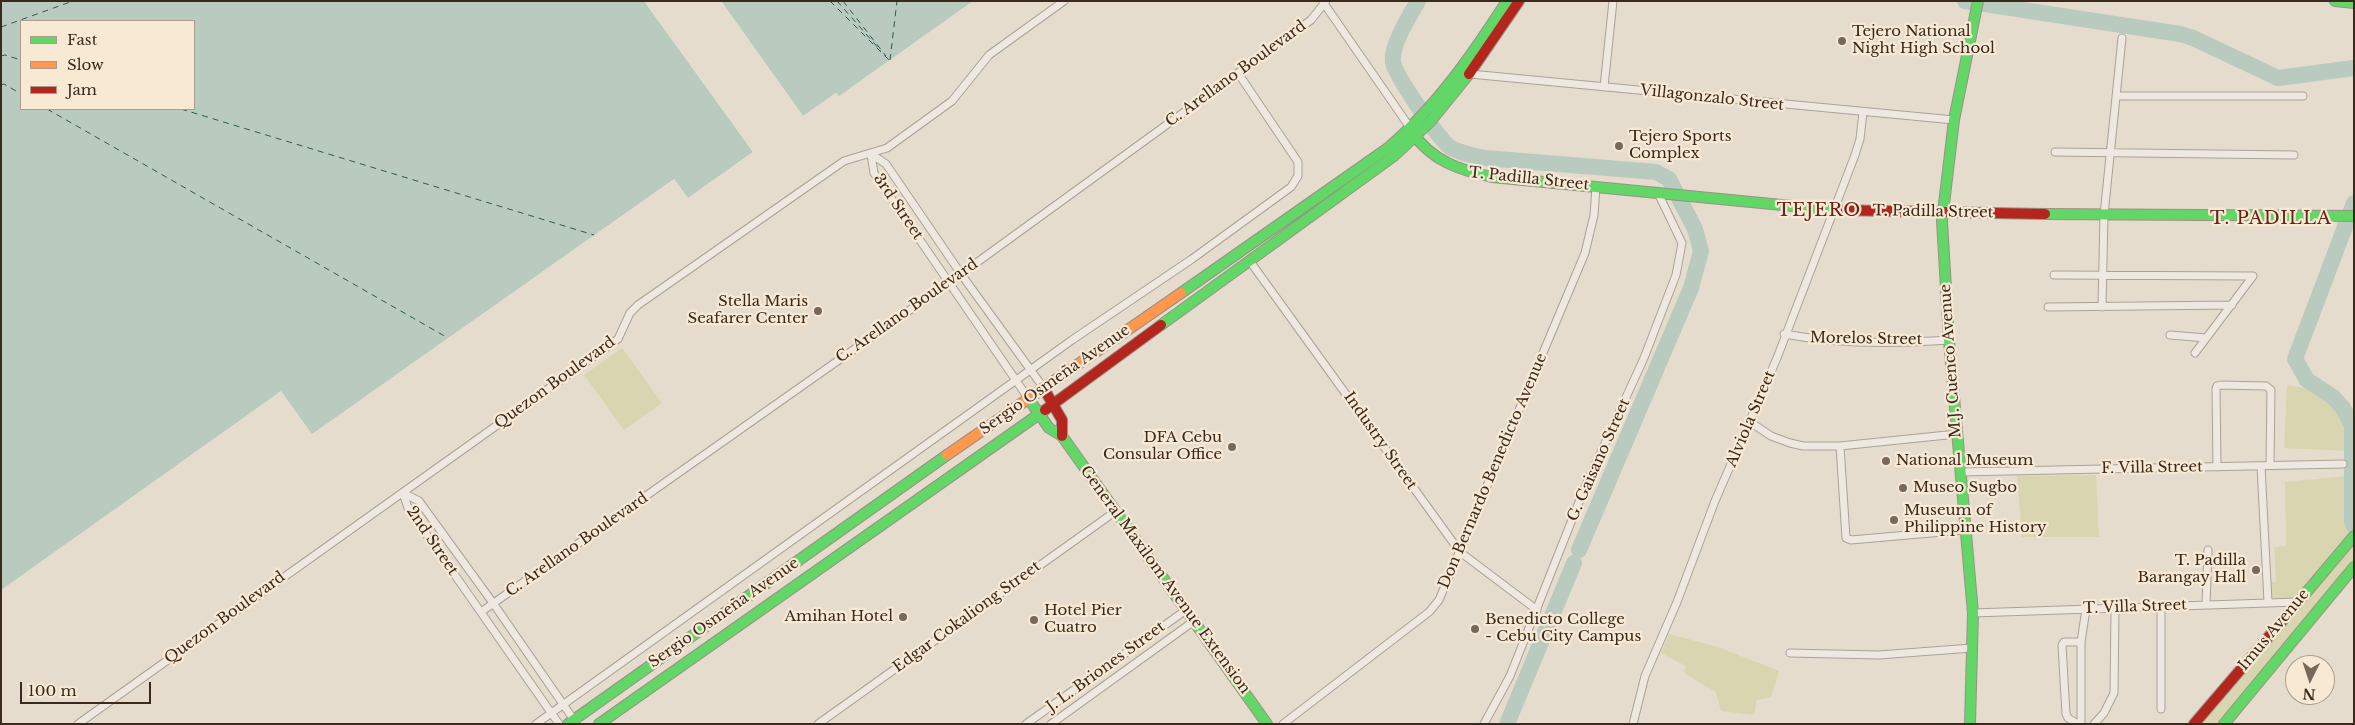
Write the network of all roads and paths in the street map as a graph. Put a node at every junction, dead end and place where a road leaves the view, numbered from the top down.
1 (1064, 1) edge
2 (1507, 1) edge
3 (1520, 1) edge
4 (1613, 1) edge
5 (2335, 1) edge
6 (1324, 2) edge
7 (2354, 3) edge
8 (1977, 5) edge
9 (2122, 38) dead end
10 (1238, 73) junction
11 (1470, 74) junction
12 (1604, 87) junction
13 (2116, 96) junction
14 (2303, 96) dead end
15 (1433, 112) junction
16 (1863, 112) junction
17 (1954, 120) junction
18 (1413, 133) junction
19 (2055, 152) dead end
20 (2111, 152) junction
21 (870, 154) junction
22 (2294, 154) dead end
23 (1596, 187) junction
24 (1658, 193) junction
25 (1833, 210) junction
26 (1942, 212) junction
27 (2104, 215) junction
28 (2354, 216) edge
29 (1243, 251) junction
30 (1250, 260) junction
31 (961, 274) junction
32 (2102, 274) junction
33 (2054, 275) dead end
34 (949, 282) junction
35 (2232, 305) junction
36 (2048, 307) dead end
37 (2102, 307) junction
38 (1784, 334) junction
39 (2170, 335) dead end
40 (2206, 338) junction
41 (1949, 340) junction
42 (2195, 353) dead end
43 (1030, 370) junction
44 (1016, 380) junction
45 (1043, 387) junction
46 (1028, 398) junction
47 (1053, 403) junction
48 (1039, 414) junction
49 (1750, 422) junction
50 (1957, 434) junction
51 (1062, 436) junction
52 (1840, 446) junction
53 (2343, 464) dead end
54 (2270, 465) junction
55 (2261, 466) junction
56 (2216, 467) junction
57 (1960, 472) junction
58 (403, 493) junction
59 (1116, 511) junction
60 (1965, 530) junction
61 (2354, 536) edge
62 (2208, 550) dead end
63 (1460, 552) junction
64 (2353, 567) edge
65 (2268, 602) junction
66 (493, 603) junction
67 (2295, 604) junction
68 (2206, 605) junction
69 (2161, 606) junction
70 (2114, 607) junction
71 (2086, 609) junction
72 (1186, 610) junction
73 (1537, 610) junction
74 (481, 612) junction
75 (1973, 613) junction
76 (2312, 618) junction
77 (1194, 621) junction
78 (2081, 642) junction
79 (1972, 648) junction
80 (1790, 653) dead end
81 (563, 705) junction
82 (2161, 709) dead end
83 (551, 713) junction
84 (571, 722) edge
85 (1284, 722) edge
86 (78, 724) edge
87 (536, 724) edge
88 (558, 724) edge
89 (598, 724) edge
90 (818, 724) edge
91 (1026, 724) edge
92 (1051, 724) edge
93 (1269, 724) edge
94 (1484, 724) edge
95 (1634, 724) edge
96 (1970, 724) edge
97 (2079, 724) edge
98 (2094, 724) edge
99 (2194, 724) edge
100 (2224, 724) edge

1 - 21 street, Quezon Boulevard
2 - 15 main road, Sergio Osmeña Avenue
3 - 11 main road, Sergio Osmeña Avenue
4 - 12 street
5 - 7 main road
6 - 10 street, C. Arellano Boulevard
6 - 18 street
8 - 17 main road, M.J. Cuenco Avenue
9 - 13 street
10 - 31 street, C. Arellano Boulevard
10 - 43 street
11 - 12 street, Villagonzalo Street
11 - 15 main road, Sergio Osmeña Avenue
12 - 16 street, Villagonzalo Street
13 - 14 street
13 - 20 street
15 - 18 main road, Sergio Osmeña Avenue
16 - 17 street, Villagonzalo Street
16 - 25 street, Alviola Street
17 - 26 main road, M.J. Cuenco Avenue
18 - 23 main road, T. Padilla Street
18 - 29 main road, Sergio Osmeña Avenue
18 - 30 main road, Sergio Osmeña Avenue
19 - 20 street
20 - 22 street
20 - 27 street
21 - 31 street, 3rd Street
21 - 34 street, 3rd Street
21 - 58 street, Quezon Boulevard
23 - 24 main road, T. Padilla Street
23 - 63 street, Don Bernardo Benedicto Avenue
24 - 25 main road, T. Padilla Street
24 - 73 street, G. Gaisano Street
25 - 26 main road, T. Padilla Street
25 - 38 street, Alviola Street
26 - 27 main road, T. Padilla Street
26 - 41 main road, M.J. Cuenco Avenue
27 - 28 main road, T. Padilla Street
27 - 32 street
29 - 30 street, Industry Street
29 - 45 main road, Sergio Osmeña Avenue
30 - 47 main road, Sergio Osmeña Avenue
30 - 63 street, Industry Street
31 - 34 street, C. Arellano Boulevard
31 - 43 street, 3rd Street
32 - 33 street
32 - 35 street
32 - 37 street
34 - 44 street, 3rd Street
34 - 66 street, C. Arellano Boulevard
35 - 37 street
35 - 40 street
36 - 37 street
38 - 41 street, Morelos Street
38 - 49 street, Alviola Street
39 - 40 street
40 - 42 street
41 - 50 main road, M.J. Cuenco Avenue
43 - 44 street
43 - 45 street, 3rd Street
44 - 46 street, 3rd Street
44 - 81 street
45 - 46 main road, Sergio Osmeña Avenue
45 - 47 main road, General Maxilom Avenue Extension
46 - 48 main road, General Maxilom Avenue Extension
46 - 84 main road, Sergio Osmeña Avenue
47 - 48 main road, Sergio Osmeña Avenue
47 - 51 main road, General Maxilom Avenue Extension
48 - 51 main road, General Maxilom Avenue Extension
48 - 89 main road, Sergio Osmeña Avenue
49 - 52 street
49 - 95 street, Alviola Street
50 - 52 street
50 - 57 main road, M.J. Cuenco Avenue
51 - 59 main road, General Maxilom Avenue Extension
52 - 60 street
53 - 54 street, F. Villa Street
54 - 55 street, F. Villa Street
54 - 56 street
55 - 56 street, F. Villa Street
55 - 65 street
56 - 57 street, F. Villa Street
57 - 60 main road, M.J. Cuenco Avenue
58 - 66 street, 2nd Street
58 - 74 street, 2nd Street
58 - 86 street, Quezon Boulevard
59 - 72 main road, General Maxilom Avenue Extension
59 - 90 street, Edgar Cokaliong Street
60 - 75 main road, M.J. Cuenco Avenue
61 - 67 main road, Imus Avenue
62 - 68 street
63 - 73 street, Industry Street
63 - 85 street, Don Bernardo Benedicto Avenue
64 - 76 main road, Imus Avenue
65 - 67 street, T. Villa Street
65 - 68 street, T. Villa Street
66 - 74 street, C. Arellano Boulevard
66 - 81 street, 2nd Street
67 - 76 main road
67 - 99 main road, Imus Avenue
68 - 69 street, T. Villa Street
69 - 70 street, T. Villa Street
69 - 82 street
70 - 71 street, T. Villa Street
70 - 98 street
71 - 75 street, T. Villa Street
71 - 78 street
72 - 77 main road, General Maxilom Avenue Extension
72 - 91 street, J. L. Briones Street
73 - 94 street, G. Gaisano Street
74 - 83 street, 2nd Street
75 - 79 main road, M.J. Cuenco Avenue
76 - 100 main road, Imus Avenue
77 - 92 street, J. L. Briones Street
77 - 93 main road, General Maxilom Avenue Extension
78 - 97 street
78 - 97 street
79 - 80 street
79 - 96 main road, M.J. Cuenco Avenue
81 - 83 street
81 - 84 street, 2nd Street
83 - 87 street
83 - 88 street, 2nd Street
85 - 93 street, Don Bernardo Benedicto Avenue

